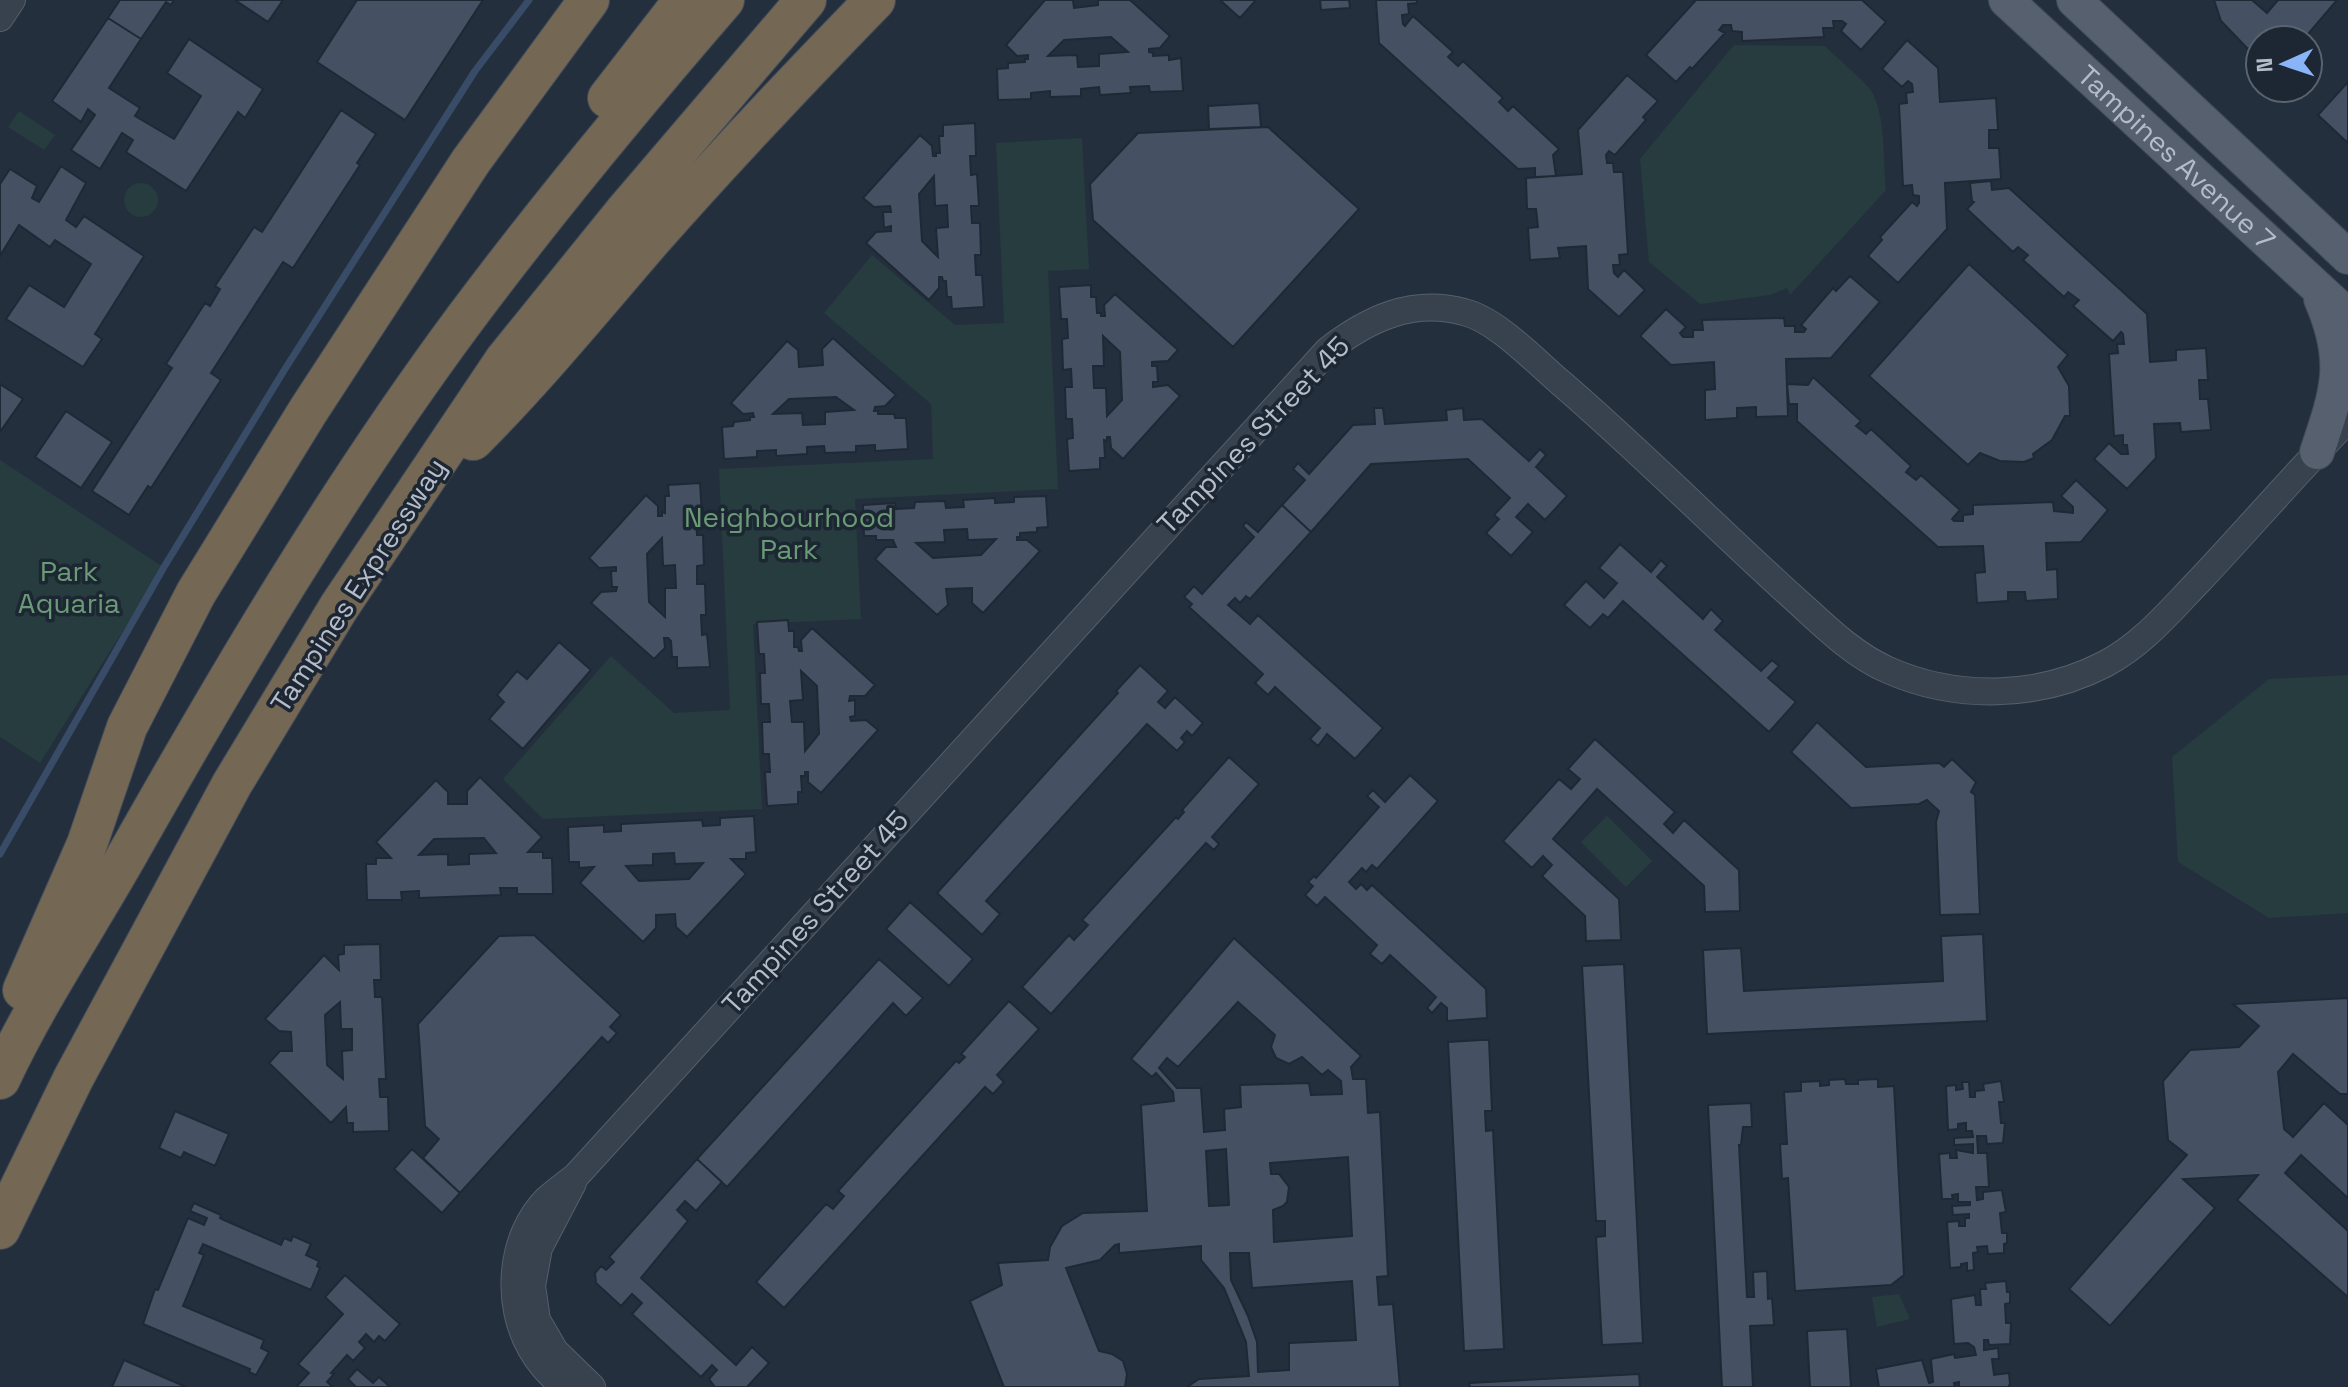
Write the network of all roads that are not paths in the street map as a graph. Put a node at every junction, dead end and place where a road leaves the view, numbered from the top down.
1 (12, 0) edge
2 (589, 0) edge
3 (684, 0) edge
4 (724, 0) edge
5 (806, 0) edge
6 (875, 0) edge
7 (2006, 0) edge
8 (2074, 0) edge
9 (0, 18) edge
10 (2348, 257) edge
11 (2313, 286) junction
12 (2348, 316) edge
13 (463, 322) junction
14 (2348, 420) edge
15 (2317, 452) junction
16 (411, 502) junction
17 (8, 1062) edge
18 (576, 1176) junction
19 (0, 1229) edge
20 (563, 1387) edge
21 (592, 1387) edge

1 - 9 street
2 - 17 highway
3 - 13 highway
4 - 13 highway, Tampines Expressway
5 - 16 highway, Tampines Expressway
6 - 16 highway
7 - 11 main road, Tampines Avenue 7
8 - 10 main road, Tampines Avenue 7
11 - 12 main road, Tampines Avenue 7
11 - 15 main road
13 - 17 highway, Tampines Expressway
14 - 15 street, Tampines Street 45
15 - 18 street, Tampines Street 45
16 - 19 highway, Tampines Expressway
18 - 20 street, Tampines Street 45
18 - 21 street, Tampines Street 45

